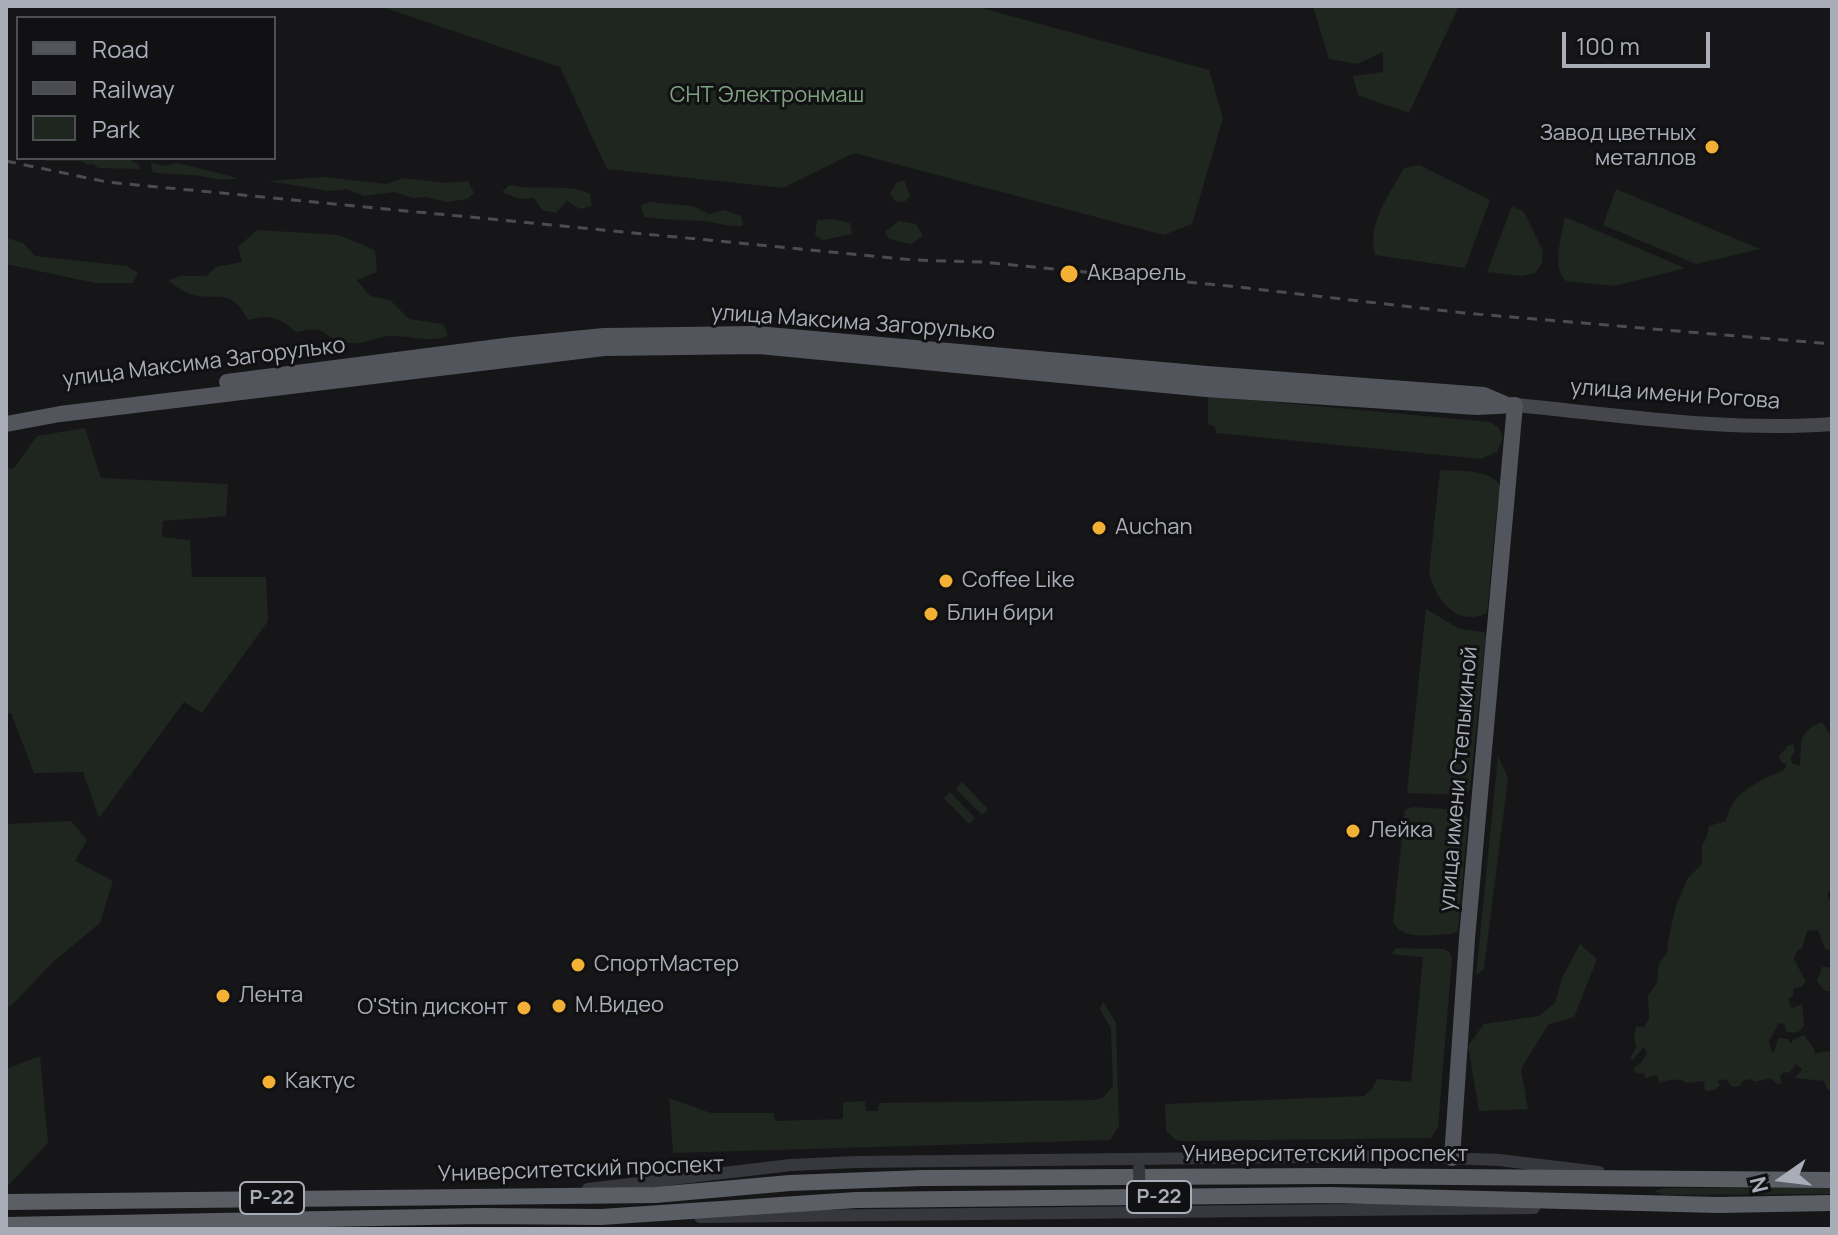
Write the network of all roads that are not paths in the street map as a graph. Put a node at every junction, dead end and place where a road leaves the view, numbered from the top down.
1 (1511, 405) junction
2 (6, 415) edge
3 (6, 424) edge
4 (1832, 424) edge
5 (1452, 1158) junction
6 (1138, 1164) junction
7 (1452, 1178) junction
8 (1654, 1180) junction
9 (1832, 1180) edge
10 (538, 1195) junction
11 (1469, 1199) junction
12 (6, 1202) edge
13 (1832, 1203) edge
14 (1718, 1205) junction
15 (1140, 1209) junction
16 (601, 1217) junction
17 (6, 1225) edge
18 (1141, 1229) edge

1 - 2 main road, улица Максима Загорулько
1 - 3 main road, улица Максима Загорулько
1 - 4 main road, улица имени Рогова
1 - 5 main road, улица имени Степыкиной
5 - 6 street, Университетский проспект
5 - 7 main road
5 - 8 street, Университетский проспект
6 - 10 street, Университетский проспект
6 - 15 street, bridge
7 - 8 highway, Университетский проспект / Р-22
7 - 10 highway, Университетский проспект / Р-22
7 - 11 main road
8 - 9 highway, Р-22
10 - 12 highway, Университетский проспект / Р-22
11 - 14 highway, Университетский проспект / Р-22
11 - 16 highway, Университетский проспект / Р-22
13 - 14 highway, Р-22
14 - 15 street, Университетский проспект / Р-22
15 - 16 street, Университетский проспект / Р-22
15 - 18 street
16 - 17 highway, Университетский проспект / Р-22

